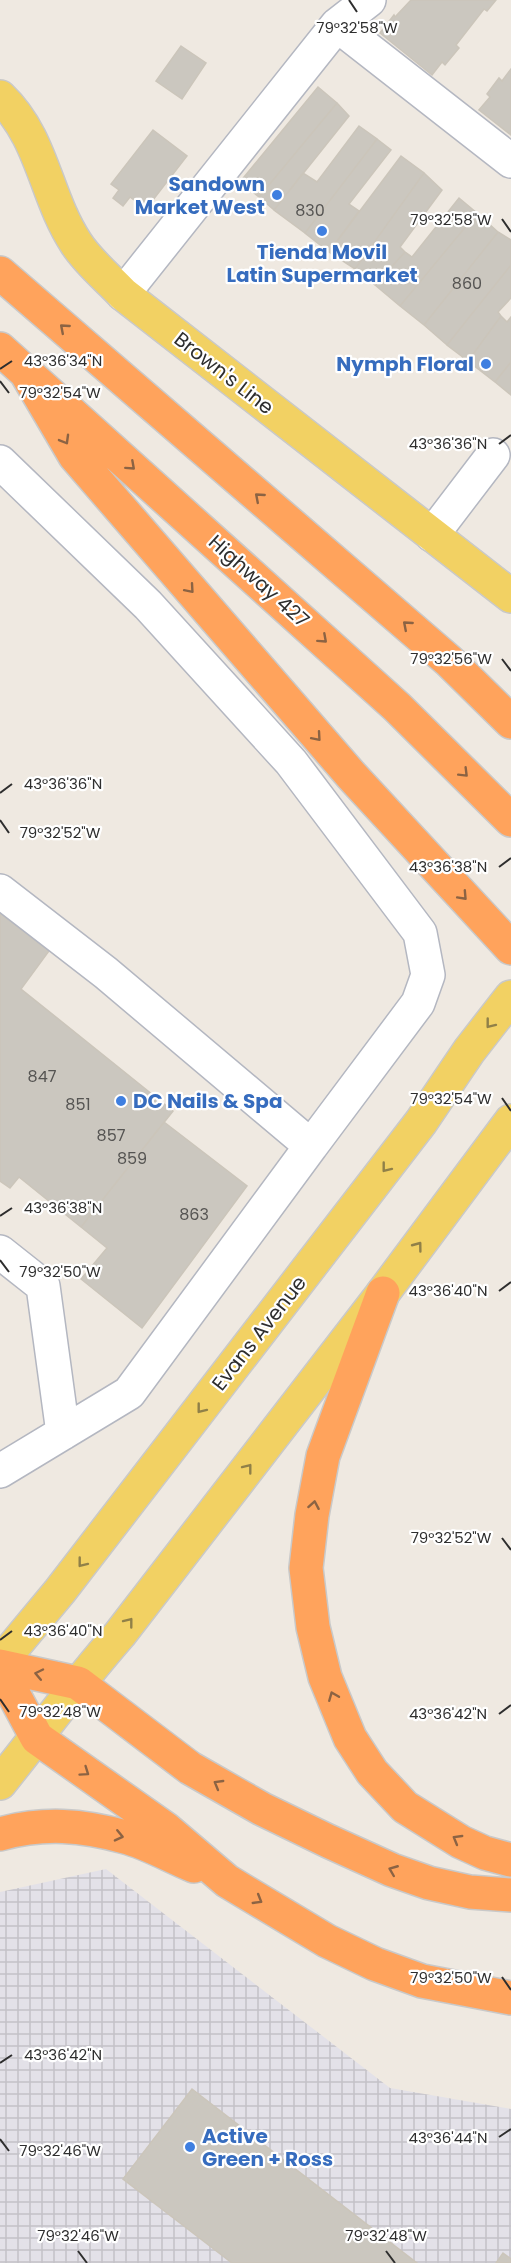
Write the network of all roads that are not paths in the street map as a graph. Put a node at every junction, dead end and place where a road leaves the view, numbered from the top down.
1 (369, 0) edge
2 (337, 25) junction
3 (0, 97) edge
4 (511, 160) edge
5 (0, 273) edge
6 (123, 294) junction
7 (0, 349) edge
8 (26, 371) junction
9 (493, 455) dead end
10 (0, 462) edge
11 (432, 535) junction
12 (511, 596) edge
13 (511, 722) edge
14 (511, 820) edge
15 (0, 891) edge
16 (511, 948) edge
17 (511, 997) edge
18 (511, 1121) edge
19 (312, 1146) junction
20 (0, 1252) edge
21 (383, 1293) junction
22 (63, 1433) junction
23 (0, 1471) edge
24 (0, 1666) edge
25 (78, 1683) junction
26 (37, 1738) junction
27 (0, 1783) edge
28 (0, 1834) edge
29 (511, 1860) edge
30 (227, 1881) junction
31 (511, 1895) edge
32 (511, 1998) edge

1 - 2 lane
2 - 4 lane
2 - 6 lane
3 - 6 main road, Brown's Line
13 -> 5 highway
6 - 11 main road, Brown's Line
7 - 8 highway, Highway 427
8 -> 14 highway, Highway 427
8 -> 16 highway
9 - 11 lane
10 - 19 lane
11 - 12 main road, Brown's Line
15 - 19 lane
17 -> 24 main road, Evans Avenue
21 -> 18 main road
19 - 22 lane
20 - 22 lane
25 -> 21 main road
29 -> 21 highway
22 - 23 lane
25 -> 24 highway
24 - 26 highway
25 - 26 main road
31 -> 25 highway
26 - 27 main road
26 -> 30 highway
28 -> 30 highway
30 -> 32 highway

